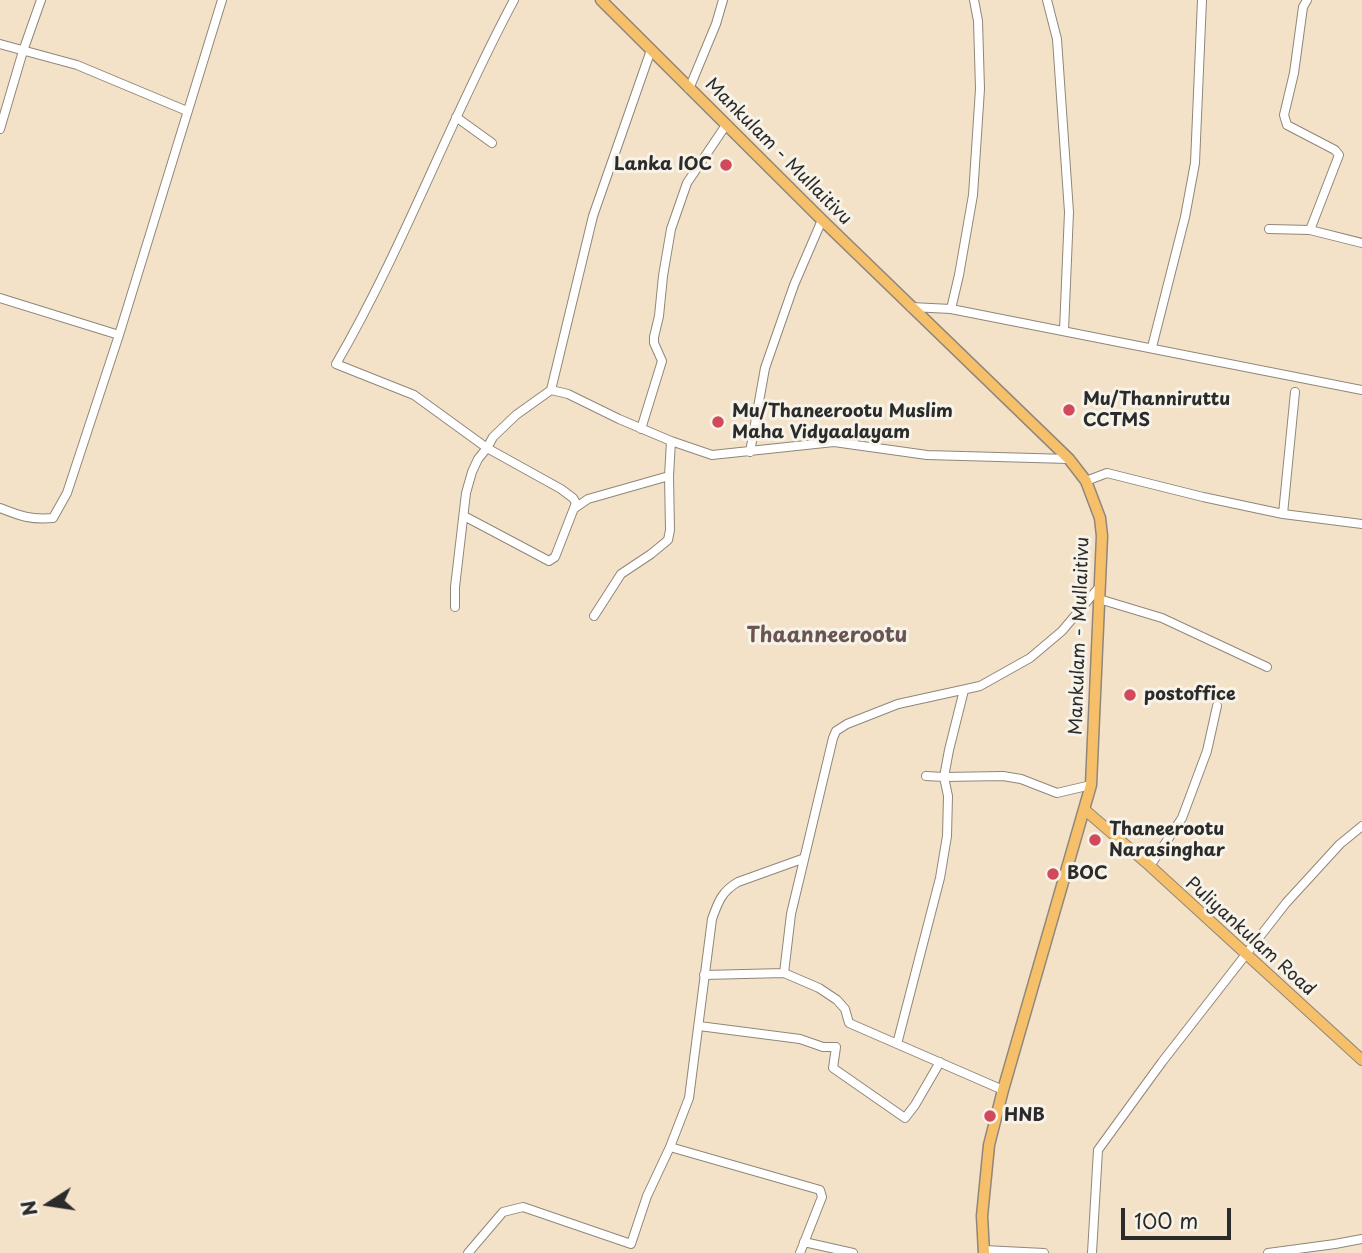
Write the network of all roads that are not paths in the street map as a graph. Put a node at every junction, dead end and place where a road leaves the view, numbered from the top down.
1 (41, 0) edge
2 (222, 0) edge
3 (514, 0) edge
4 (601, 0) edge
5 (723, 0) edge
6 (974, 0) edge
7 (1047, 0) edge
8 (1202, 0) edge
9 (1307, 0) edge
10 (0, 44) edge
11 (651, 50) junction
12 (23, 51) junction
13 (689, 89) junction
14 (187, 111) junction
15 (456, 117) junction
16 (726, 125) junction
17 (0, 129) edge
18 (492, 143) dead end
19 (822, 220) junction
20 (1269, 229) dead end
21 (1310, 230) junction
22 (1362, 243) edge
23 (0, 298) edge
24 (911, 307) junction
25 (951, 309) junction
26 (1064, 330) junction
27 (119, 335) junction
28 (1152, 348) junction
29 (551, 390) junction
30 (1362, 390) edge
31 (1295, 392) dead end
32 (641, 429) junction
33 (671, 441) junction
34 (487, 448) junction
35 (750, 452) junction
36 (1069, 459) junction
37 (669, 476) junction
38 (1086, 481) junction
39 (0, 508) edge
40 (575, 508) junction
41 (1283, 514) junction
42 (464, 516) junction
43 (1362, 524) edge
44 (1100, 586) junction
45 (1100, 599) junction
46 (455, 607) dead end
47 (594, 616) dead end
48 (1267, 667) dead end
49 (964, 690) junction
50 (1217, 706) dead end
51 (926, 776) dead end
52 (944, 777) junction
53 (1091, 785) junction
54 (1085, 810) junction
55 (1362, 826) edge
56 (803, 859) junction
57 (1150, 866) junction
58 (1245, 955) junction
59 (784, 972) junction
60 (705, 975) junction
61 (699, 1026) junction
62 (897, 1044) junction
63 (1362, 1060) edge
64 (940, 1062) junction
65 (1003, 1090) junction
66 (670, 1147) junction
67 (1362, 1239) edge
68 (804, 1242) junction
69 (1336, 1249) edge
70 (984, 1251) edge
71 (468, 1253) edge
72 (800, 1253) edge
73 (853, 1253) edge
74 (1044, 1253) edge
75 (1092, 1253) edge
76 (1268, 1253) edge

1 - 12 street
2 - 14 street
3 - 15 street
4 - 11 highway, Mankulam - Mullaitivu
5 - 13 street
6 - 25 street
7 - 26 street
8 - 28 street
9 - 21 street
10 - 12 street
11 - 13 highway, Mankulam - Mullaitivu
11 - 29 street
12 - 14 street
12 - 17 street
13 - 16 highway, Mankulam - Mullaitivu
14 - 27 street
15 - 18 street
15 - 34 street
16 - 19 highway, Mankulam - Mullaitivu
16 - 32 street
19 - 24 highway, Mankulam - Mullaitivu
19 - 35 street
20 - 21 street
21 - 22 street
23 - 27 street
24 - 25 street
24 - 36 highway, Mankulam - Mullaitivu
25 - 26 street
26 - 28 street
27 - 39 street
28 - 30 street
29 - 32 street
29 - 34 street
31 - 41 street
32 - 33 street
33 - 35 street
33 - 37 street
34 - 40 street
34 - 42 street
35 - 36 street
36 - 38 highway, Mankulam - Mullaitivu
37 - 40 street
37 - 47 street
38 - 41 street
38 - 44 highway, Mankulam - Mullaitivu
40 - 42 street
41 - 43 street
42 - 46 street
44 - 45 highway, Mankulam - Mullaitivu
44 - 49 street
45 - 48 street
45 - 53 highway, Mankulam - Mullaitivu
49 - 52 street
49 - 56 street
50 - 57 street
51 - 52 street
52 - 53 street
52 - 62 street
53 - 54 highway, Mankulam - Mullaitivu
54 - 57 main road, Puliyankulam Road
54 - 65 highway, Mankulam - Mullaitivu
55 - 58 street
56 - 59 street
56 - 60 street
57 - 58 main road, Puliyankulam Road
58 - 63 main road, Puliyankulam Road
58 - 75 street
59 - 60 street
59 - 62 street
60 - 61 street
61 - 64 street
61 - 66 street
62 - 64 street
64 - 65 street
65 - 70 highway, Mankulam - Mullaitivu
66 - 68 street
66 - 71 street
67 - 69 street
68 - 72 street
68 - 73 street
69 - 76 street
70 - 74 street

